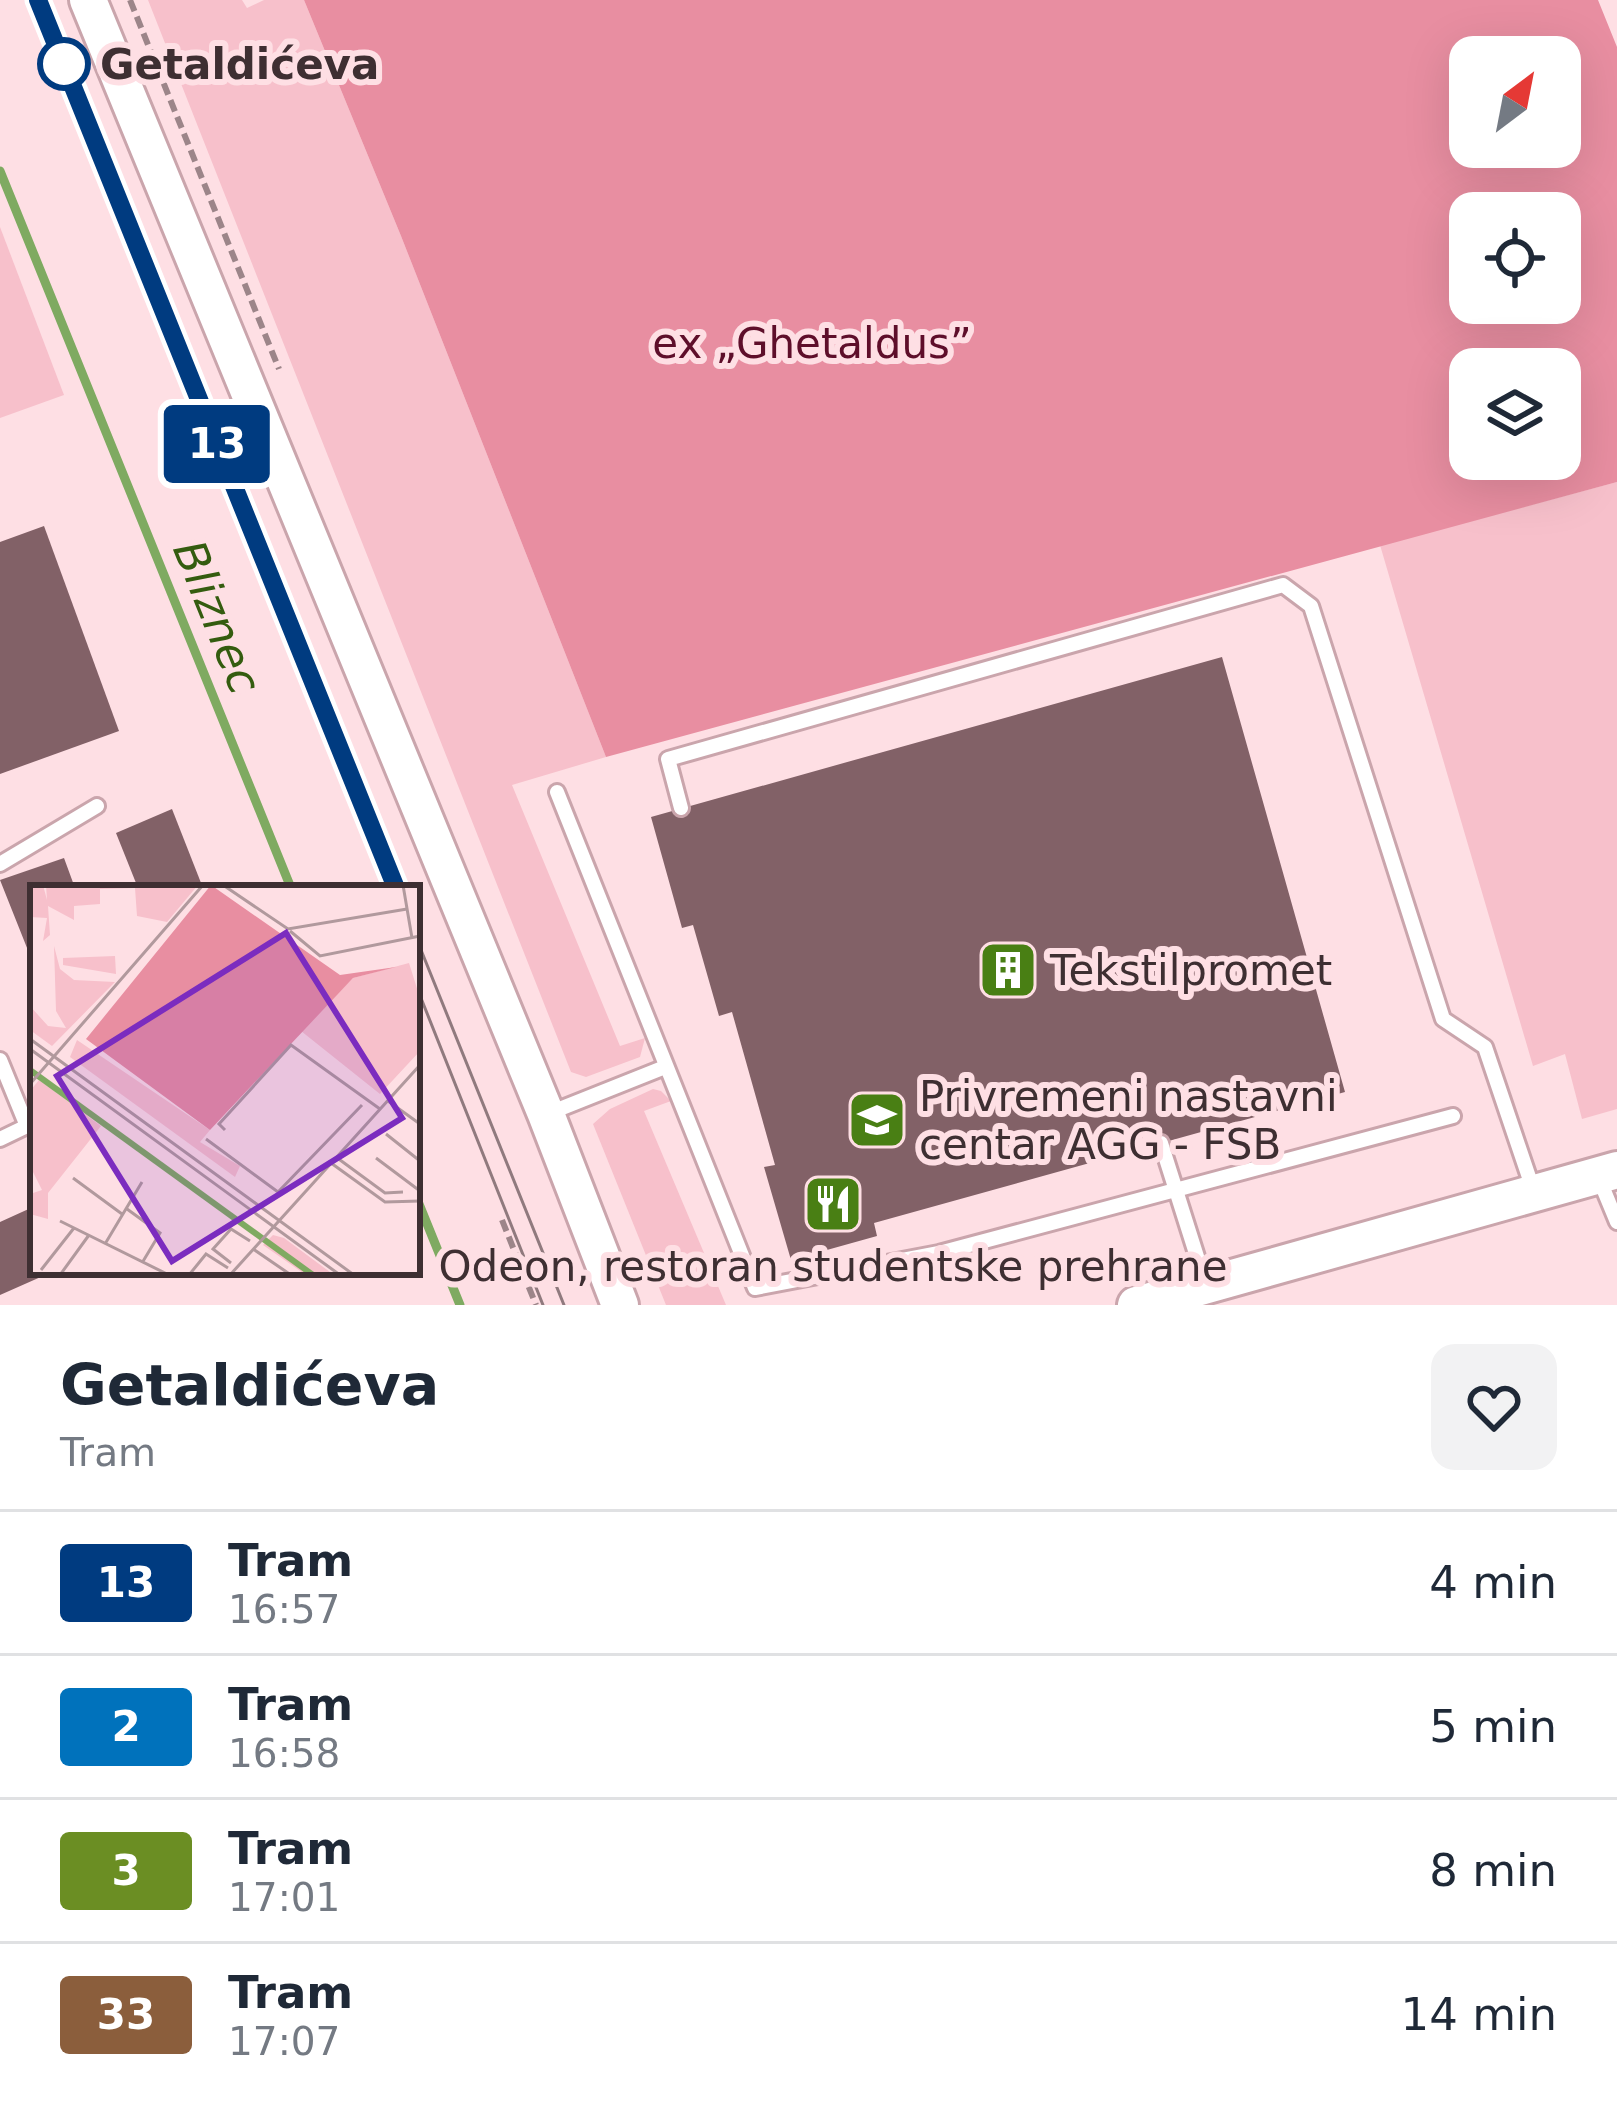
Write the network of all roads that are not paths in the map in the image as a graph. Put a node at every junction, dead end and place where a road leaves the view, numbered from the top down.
1 (88, 0) edge
2 (557, 792) dead end
3 (97, 806) dead end
4 (681, 808) dead end
5 (0, 864) edge
6 (0, 1060) edge
7 (665, 1066) junction
8 (545, 1114) junction
9 (1453, 1116) dead end
10 (0, 1139) edge
11 (1161, 1143) dead end
12 (1607, 1173) edge
13 (1179, 1192) junction
14 (1535, 1193) junction
15 (1617, 1222) edge
16 (1206, 1286) junction
17 (1153, 1303) edge
18 (620, 1305) edge

1 - 8 street
2 - 7 lane
3 - 5 lane
4 - 14 lane
6 - 10 lane
7 - 8 lane
7 - 13 lane
8 - 18 street
9 - 13 lane
11 - 13 lane
12 - 14 street
12 - 15 lane
13 - 16 lane
14 - 16 street
16 - 17 street

